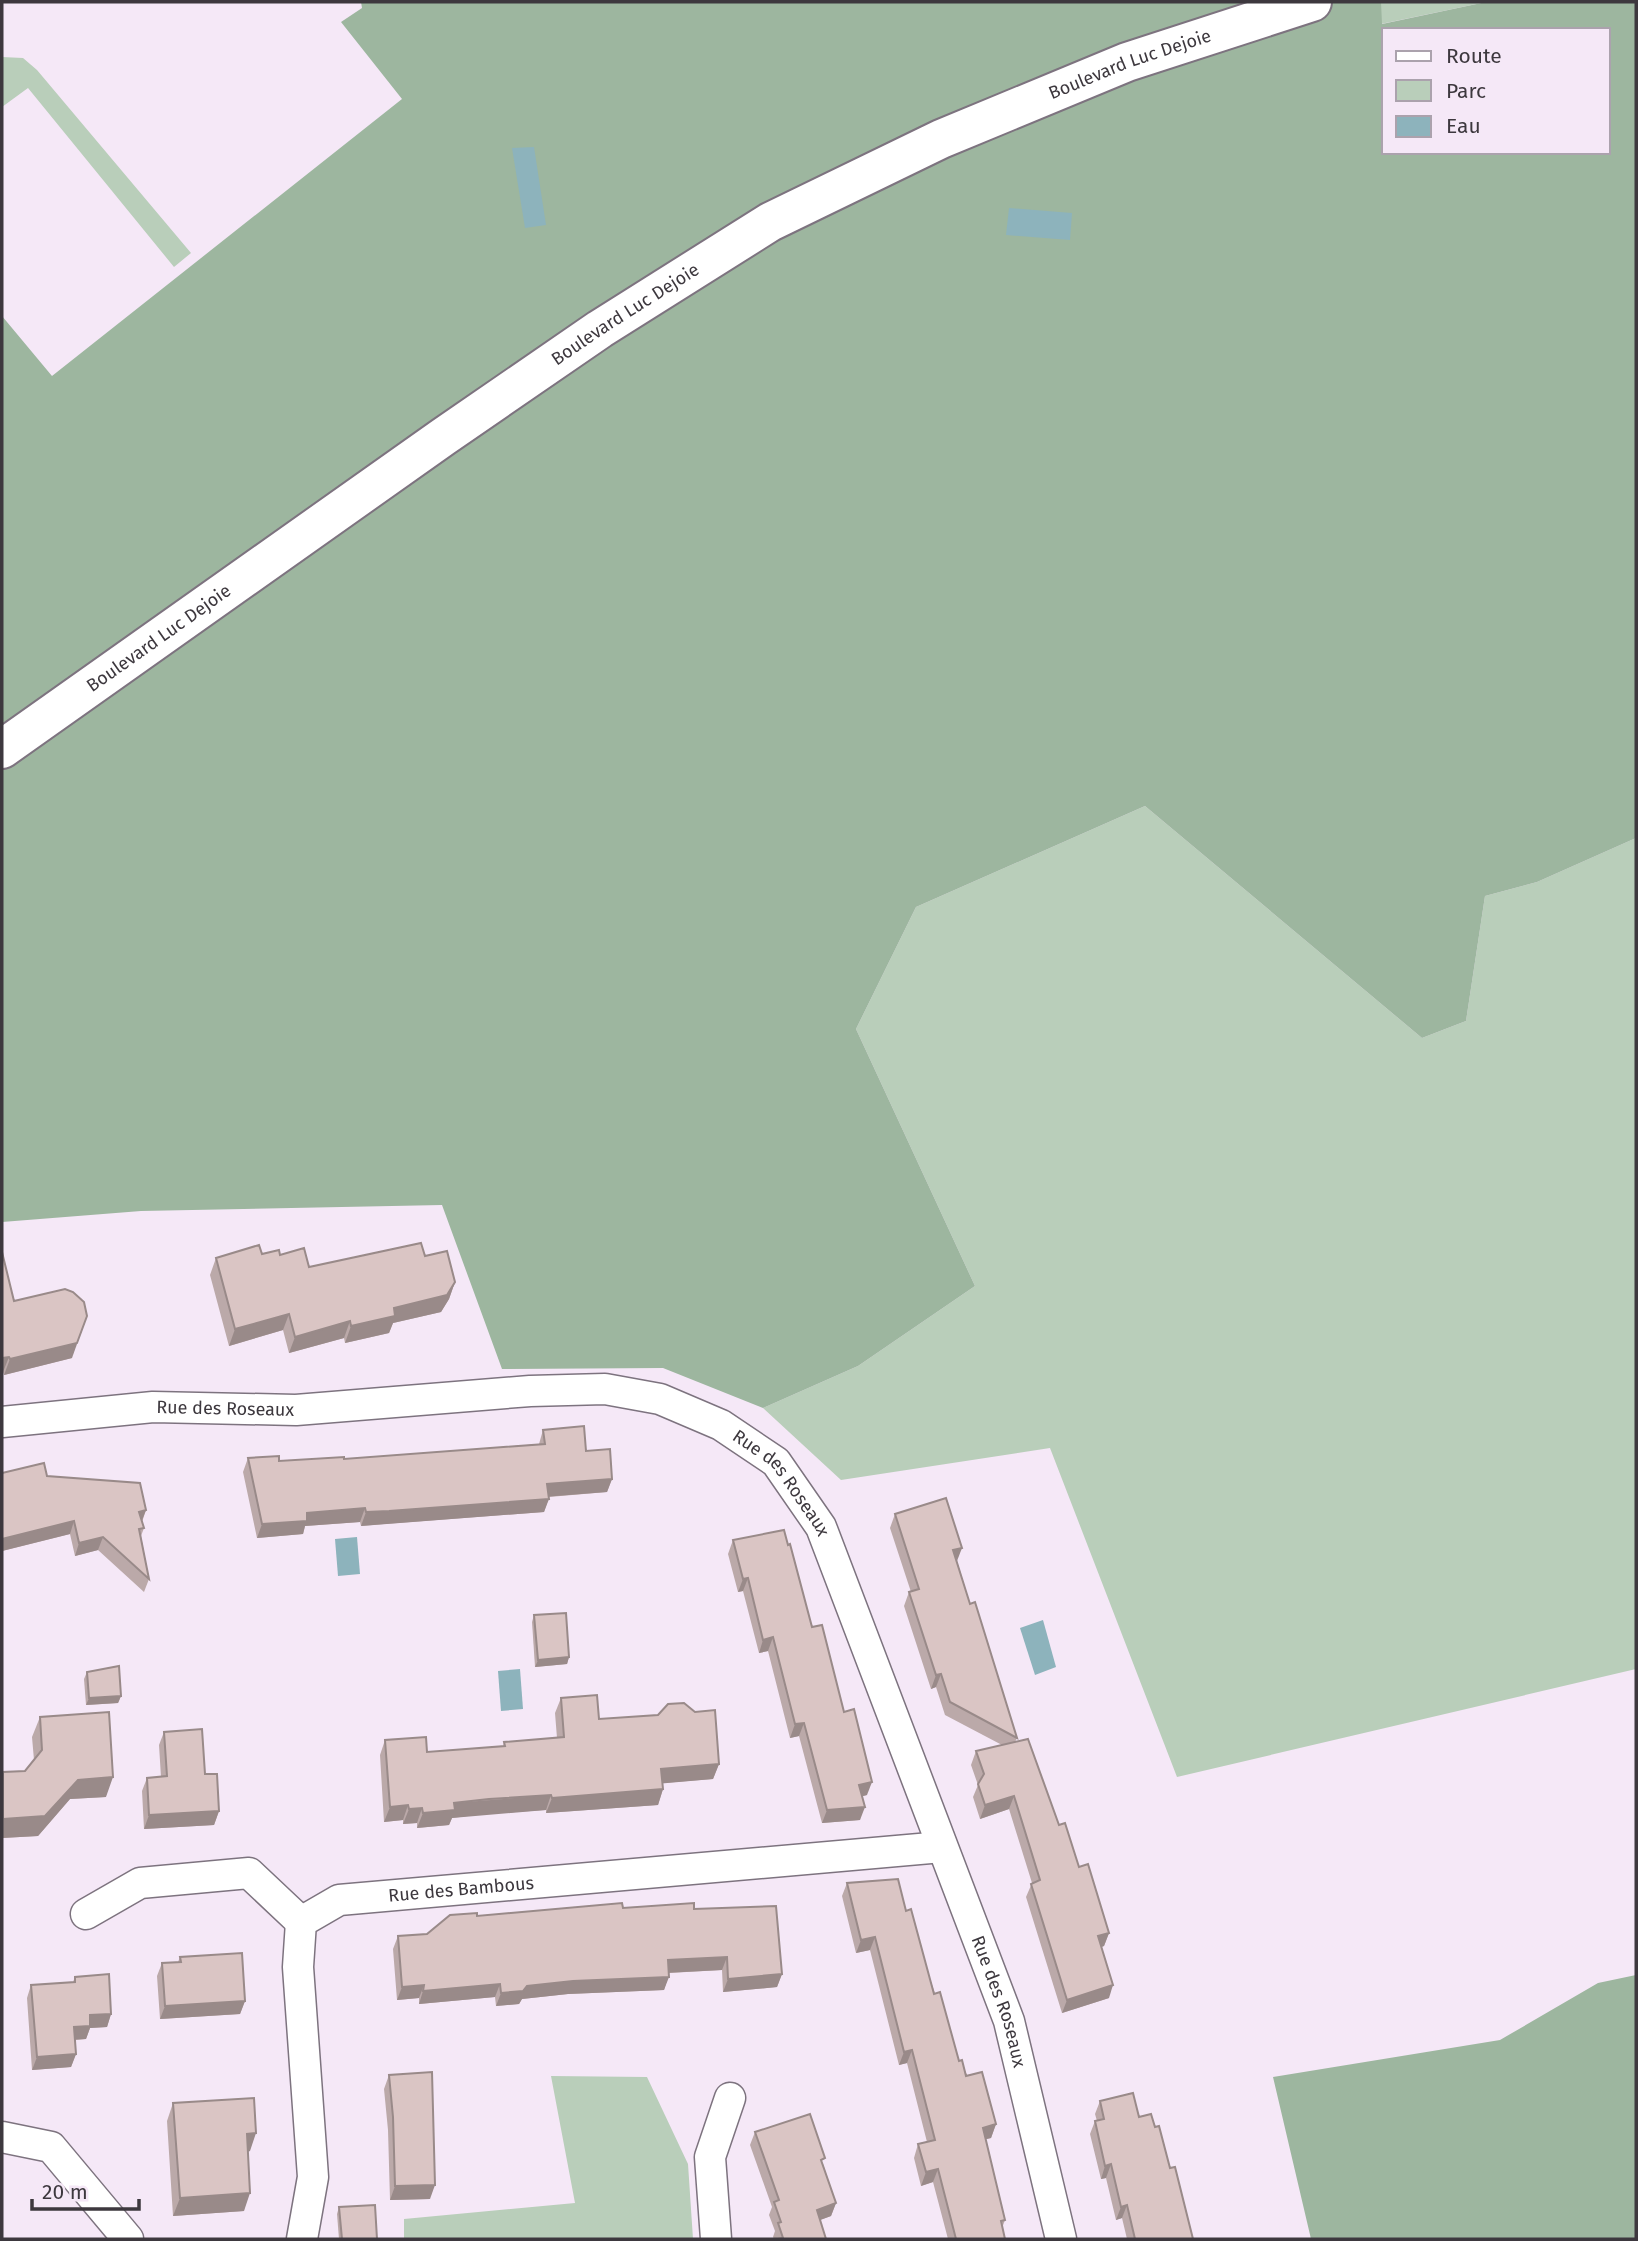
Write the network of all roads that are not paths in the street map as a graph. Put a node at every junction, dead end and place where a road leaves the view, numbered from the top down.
1 (1312, 2) edge
2 (2, 749) edge
3 (2, 1422) edge
4 (942, 1847) junction
5 (86, 1914) dead end
6 (301, 1922) junction
7 (730, 2098) dead end
8 (2, 2137) edge
9 (128, 2239) edge
10 (303, 2239) edge
11 (716, 2239) edge
12 (1062, 2239) edge

1 - 2 main road, Boulevard Luc Dejoie
3 - 4 street, Rue des Roseaux
4 - 6 street, Rue des Bambous
4 - 12 street, Rue des Roseaux
5 - 6 street
6 - 10 street
7 - 11 street
8 - 9 street

